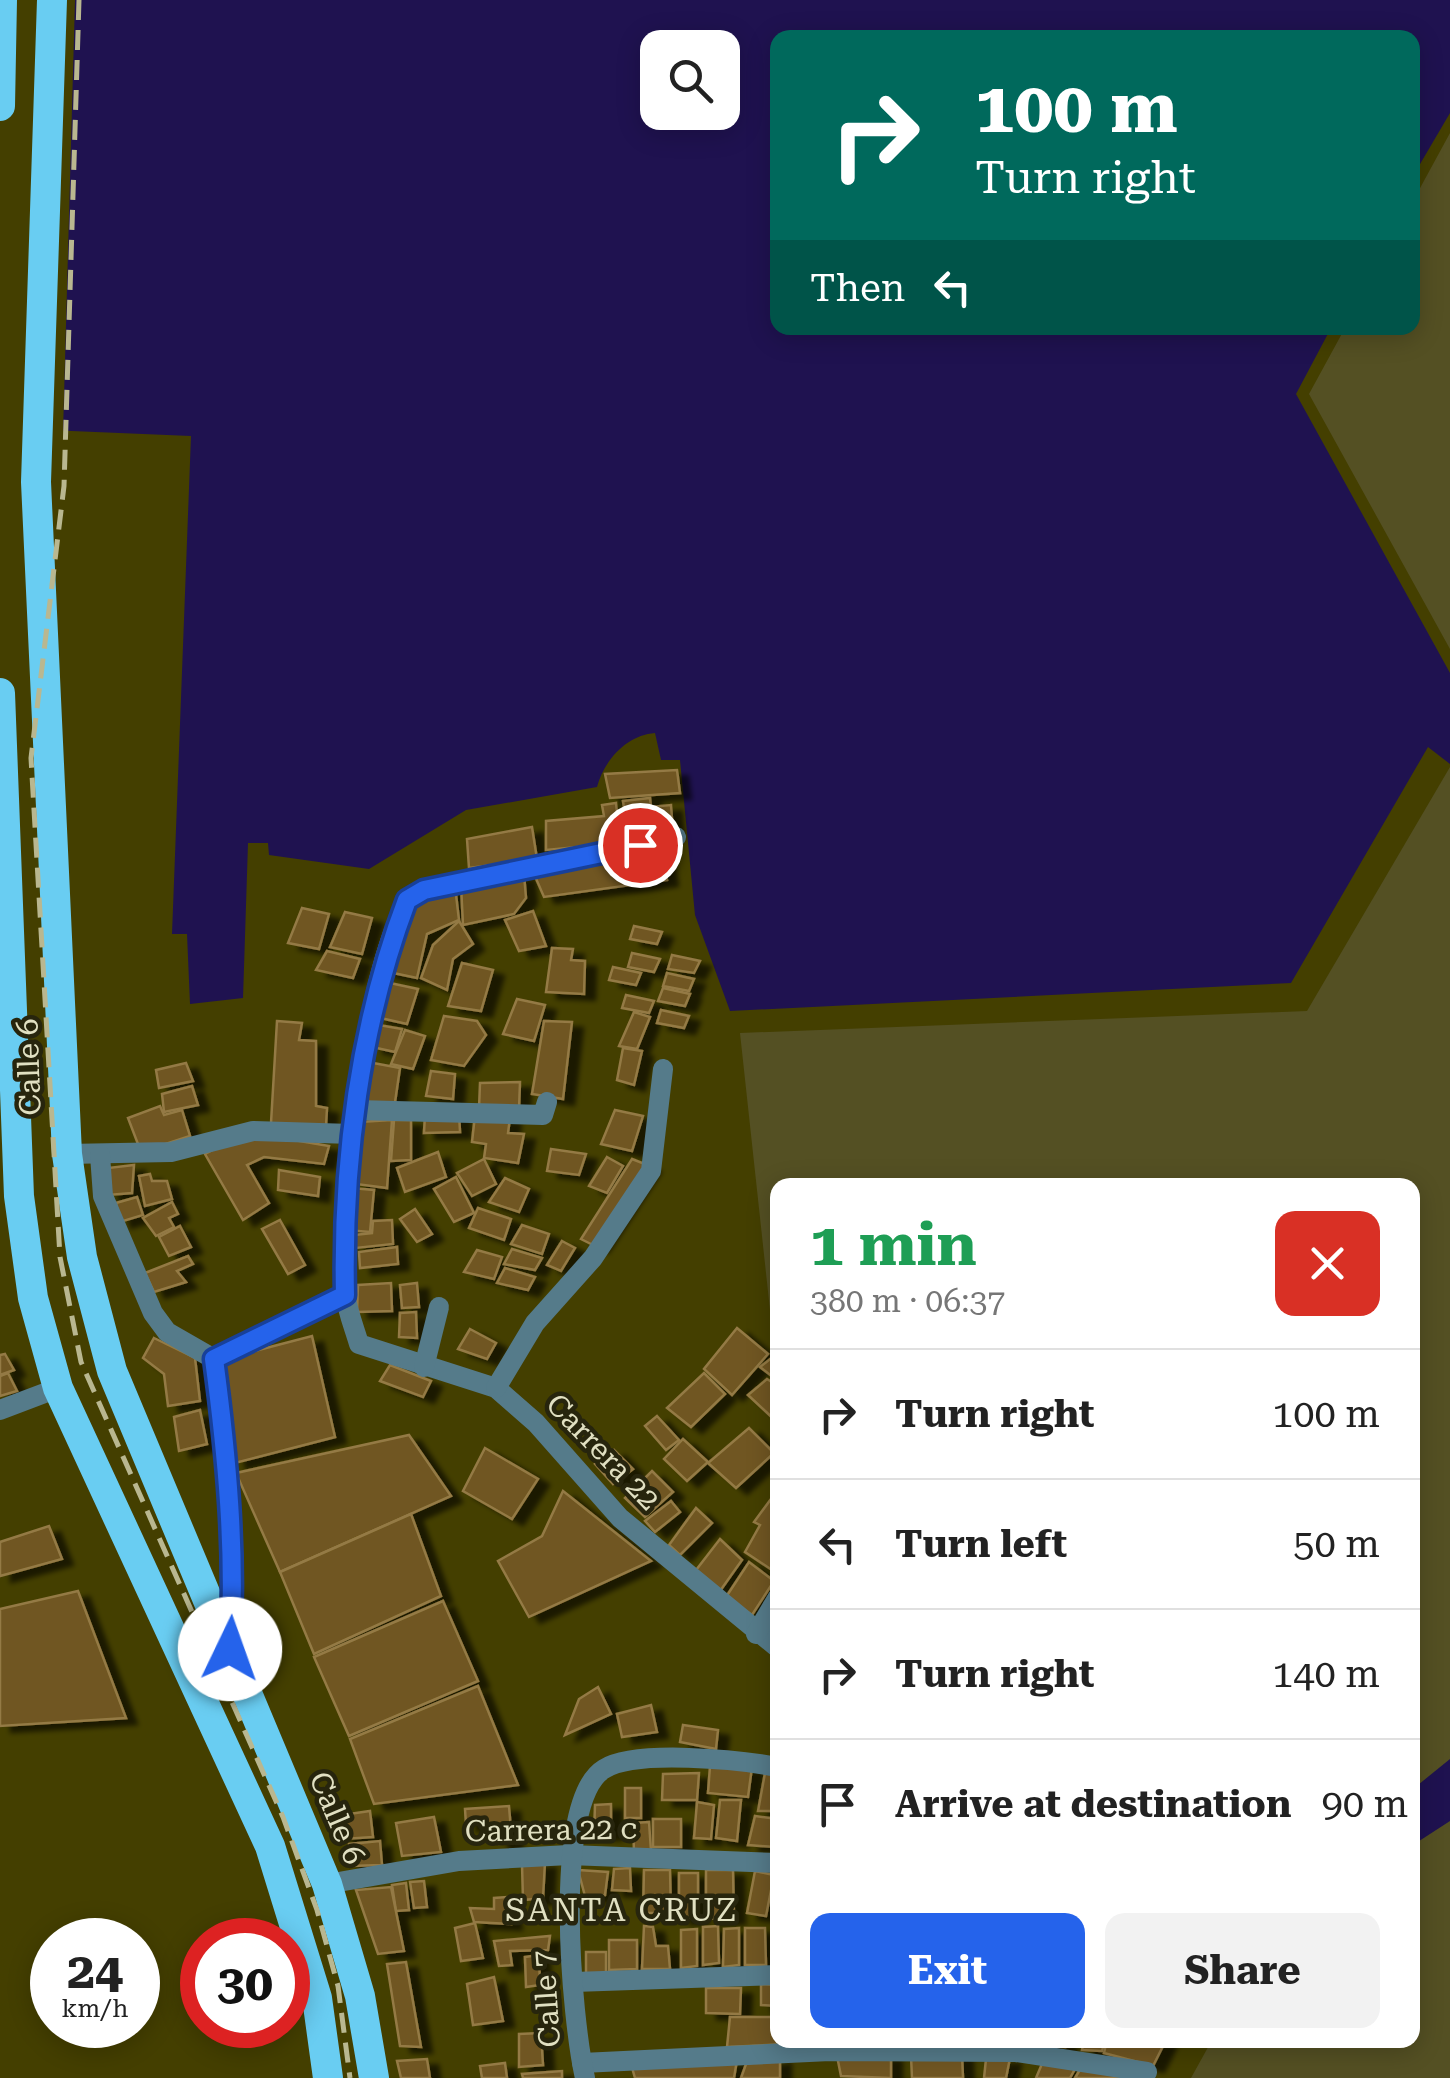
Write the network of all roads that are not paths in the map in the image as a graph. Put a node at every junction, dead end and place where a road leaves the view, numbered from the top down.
1 (2, 0) edge
2 (52, 0) edge
3 (0, 106) edge
4 (0, 693) edge
5 (676, 837) dead end
6 (664, 1069) dead end
7 (547, 1102) dead end
8 (356, 1110) junction
9 (352, 1134) junction
10 (68, 1154) junction
11 (100, 1155) junction
12 (345, 1295) junction
13 (440, 1306) dead end
14 (214, 1359) junction
15 (424, 1367) junction
16 (58, 1388) junction
17 (496, 1388) junction
18 (0, 1410) edge
19 (770, 1610) edge
20 (756, 1634) junction
21 (770, 1643) edge
22 (230, 1649) junction
23 (770, 1766) edge
24 (569, 1855) junction
25 (770, 1863) edge
26 (327, 1884) junction
27 (770, 1975) edge
28 (574, 1982) junction
29 (584, 2070) edge
30 (1147, 2072) dead end
31 (328, 2078) edge
32 (374, 2078) edge

1 - 3 highway
2 - 10 highway, Calle 6
4 - 16 highway, Calle 6
5 - 8 street
6 - 17 street
7 - 8 street
8 - 9 street
9 - 11 street
9 - 12 street
10 - 11 street
10 - 22 highway, Calle 6
11 - 14 street
12 - 14 street
12 - 15 street, Carrera 22
13 - 15 street
14 - 22 street
15 - 17 street, Carrera 22
16 - 18 street
16 - 31 highway, Calle 6
17 - 20 street, Carrera 22
19 - 20 street
20 - 21 street, Carrera 22
22 - 26 highway, Calle 6
23 - 24 street
24 - 25 street, Carrera 22 c
24 - 26 street, Carrera 22 c
24 - 28 street, Calle 7
26 - 32 highway, Calle 6
27 - 28 street
28 - 29 street, Calle 7
29 - 30 street

